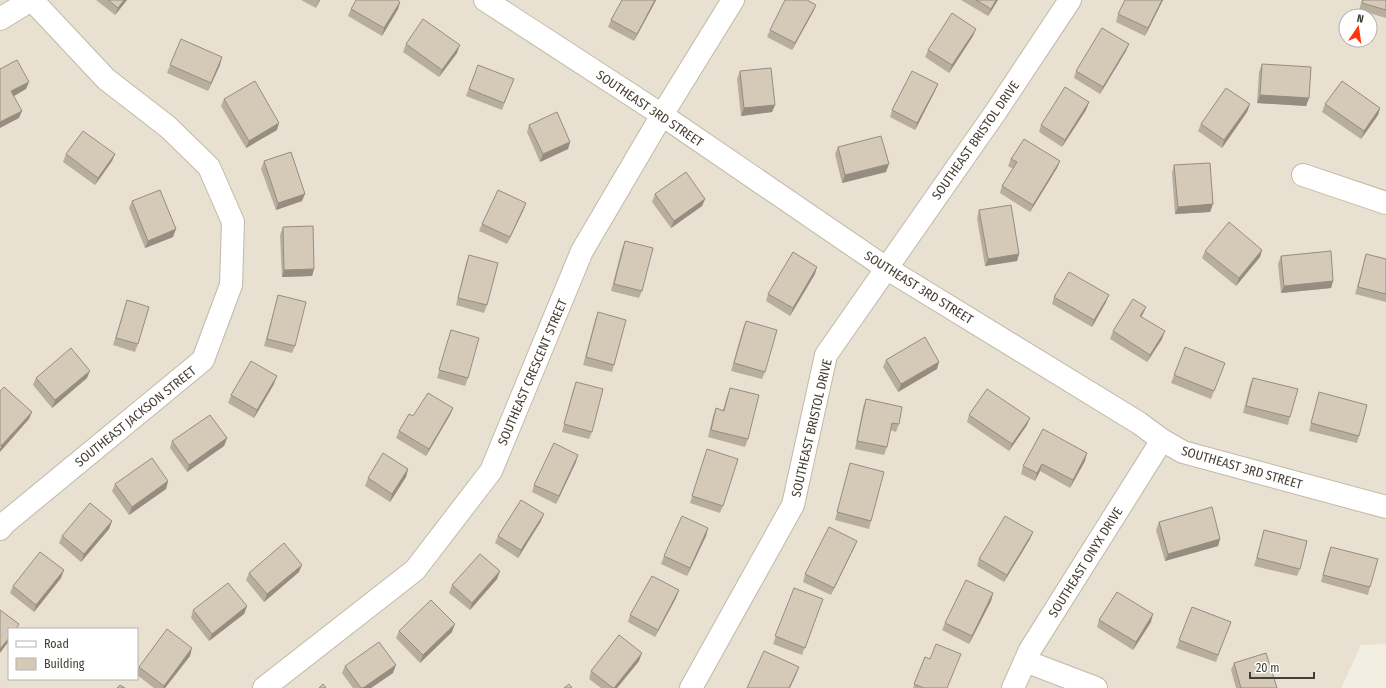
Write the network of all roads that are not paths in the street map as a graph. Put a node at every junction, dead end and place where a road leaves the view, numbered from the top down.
1 (31, 0) edge
2 (485, 0) edge
3 (733, 0) edge
4 (1070, 0) edge
5 (0, 19) edge
6 (662, 114) junction
7 (1303, 175) dead end
8 (1386, 203) edge
9 (886, 268) junction
10 (1162, 440) junction
11 (1386, 507) edge
12 (0, 529) edge
13 (1025, 660) junction
14 (264, 688) edge
15 (691, 688) edge
16 (1013, 688) edge
17 (1096, 688) edge

1 - 5 street
1 - 12 street, SOUTHEAST JACKSON STREET
2 - 6 street, SOUTHEAST 3RD STREET
3 - 6 street, SOUTHEAST CRESCENT STREET
4 - 9 street, SOUTHEAST BRISTOL DRIVE
6 - 9 street, SOUTHEAST 3RD STREET
6 - 14 street, SOUTHEAST CRESCENT STREET
7 - 8 street
9 - 10 street, SOUTHEAST 3RD STREET
9 - 15 street, SOUTHEAST BRISTOL DRIVE
10 - 11 street, SOUTHEAST 3RD STREET
10 - 13 street, SOUTHEAST ONYX DRIVE
13 - 16 street, SOUTHEAST ONYX DRIVE
13 - 17 street

